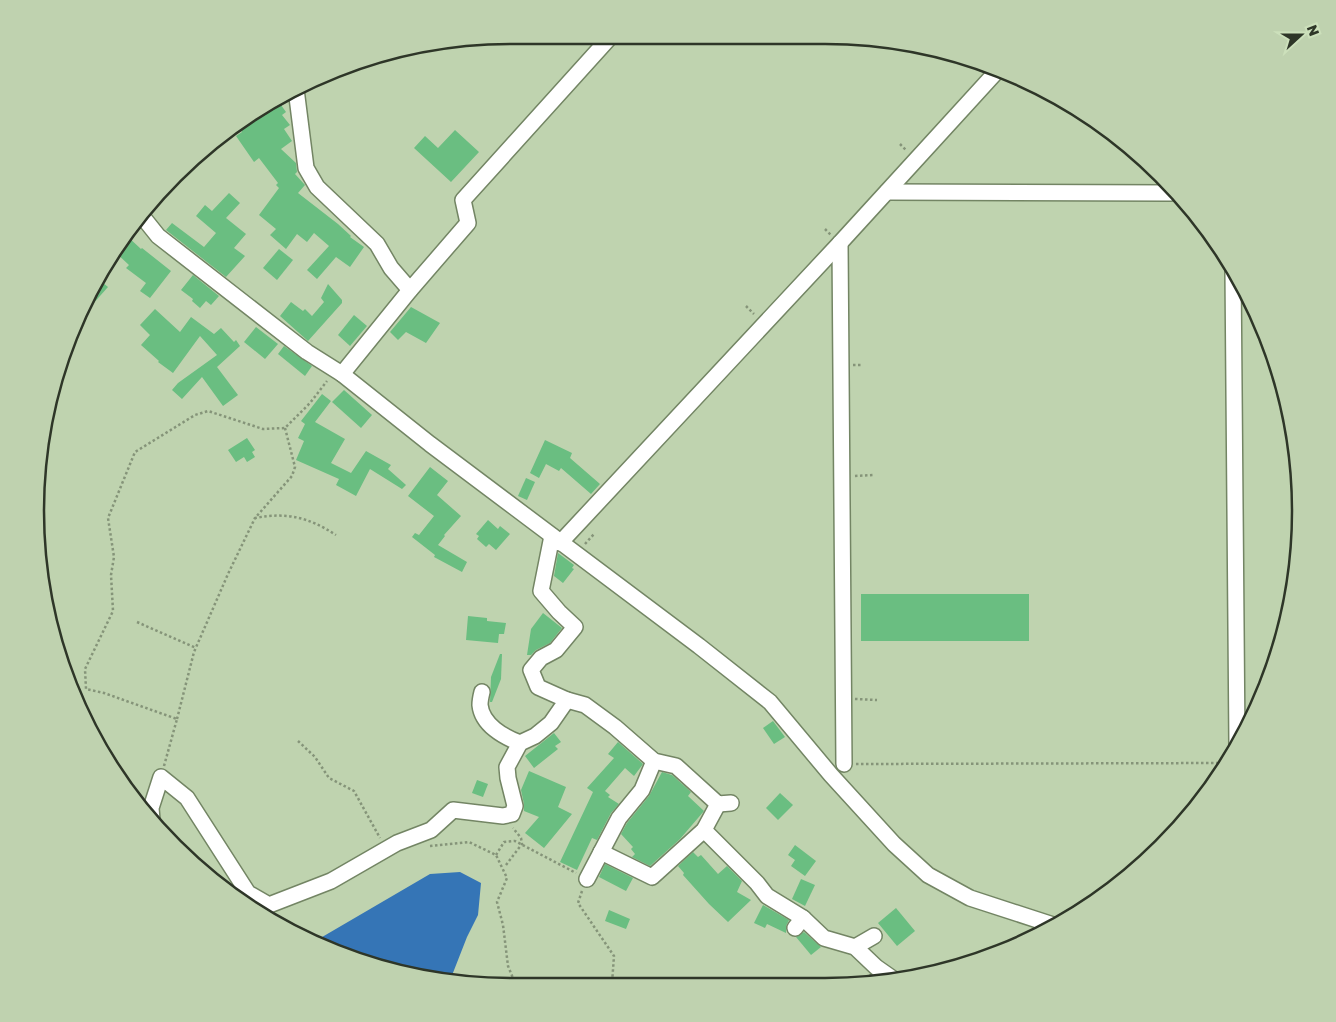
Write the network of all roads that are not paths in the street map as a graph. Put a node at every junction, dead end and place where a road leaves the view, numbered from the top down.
1 (604, 44) edge
2 (993, 75) edge
3 (297, 96) edge
4 (887, 192) junction
5 (1166, 193) edge
6 (146, 220) edge
7 (840, 243) junction
8 (1233, 283) edge
9 (410, 290) junction
10 (339, 372) junction
11 (556, 540) junction
12 (482, 692) dead end
13 (567, 700) junction
14 (1237, 732) edge
15 (520, 744) junction
16 (654, 761) junction
17 (844, 764) road end
18 (151, 808) edge
19 (704, 830) junction
20 (601, 852) junction
21 (587, 879) road end
22 (1046, 923) edge
23 (874, 936) dead end
24 (855, 947) junction
25 (886, 974) edge

1 - 9 street
2 - 4 street
3 - 9 street
4 - 5 street
4 - 7 street
6 - 10 street
7 - 11 street
7 - 17 street
8 - 14 street
9 - 10 street
10 - 11 street
11 - 13 street
11 - 22 street
12 - 15 street
13 - 15 street
13 - 16 street
15 - 18 street
16 - 19 street
16 - 20 street
19 - 20 street
19 - 24 street
20 - 21 street
23 - 24 street
24 - 25 street

